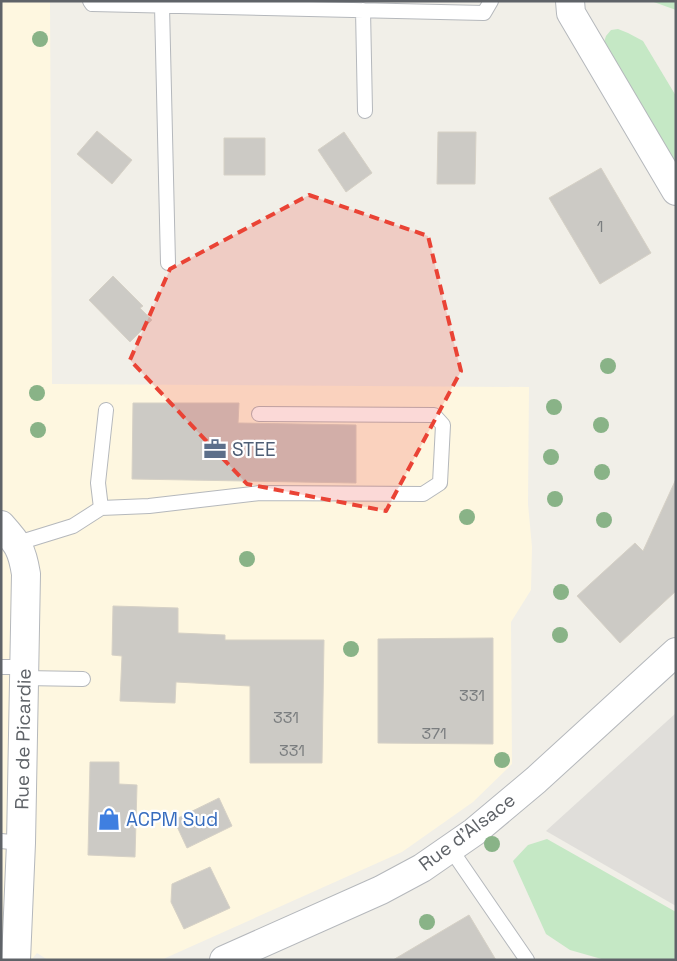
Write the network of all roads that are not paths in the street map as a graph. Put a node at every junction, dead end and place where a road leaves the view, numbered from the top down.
1 (90, 1) edge
2 (491, 1) edge
3 (570, 1) edge
4 (162, 6) junction
5 (363, 10) junction
6 (365, 110) dead end
7 (676, 191) edge
8 (168, 262) dead end
9 (106, 410) dead end
10 (260, 414) dead end
11 (101, 508) junction
12 (10, 534) edge
13 (676, 652) edge
14 (16, 671) edge
15 (83, 679) dead end
16 (11, 842) edge
17 (450, 848) junction
18 (16, 960) edge
19 (224, 960) edge
20 (527, 960) edge

1 - 4 lane
2 - 5 lane
3 - 7 street
4 - 5 lane
4 - 8 lane
5 - 6 lane
9 - 11 lane
10 - 11 lane
11 - 12 lane
12 - 14 street, Rue de Picardie
13 - 17 street, Rue d'Alsace
14 - 15 lane
14 - 16 street, Rue de Picardie
16 - 18 street, Rue de Picardie
17 - 19 street, Rue d'Alsace
17 - 20 lane

